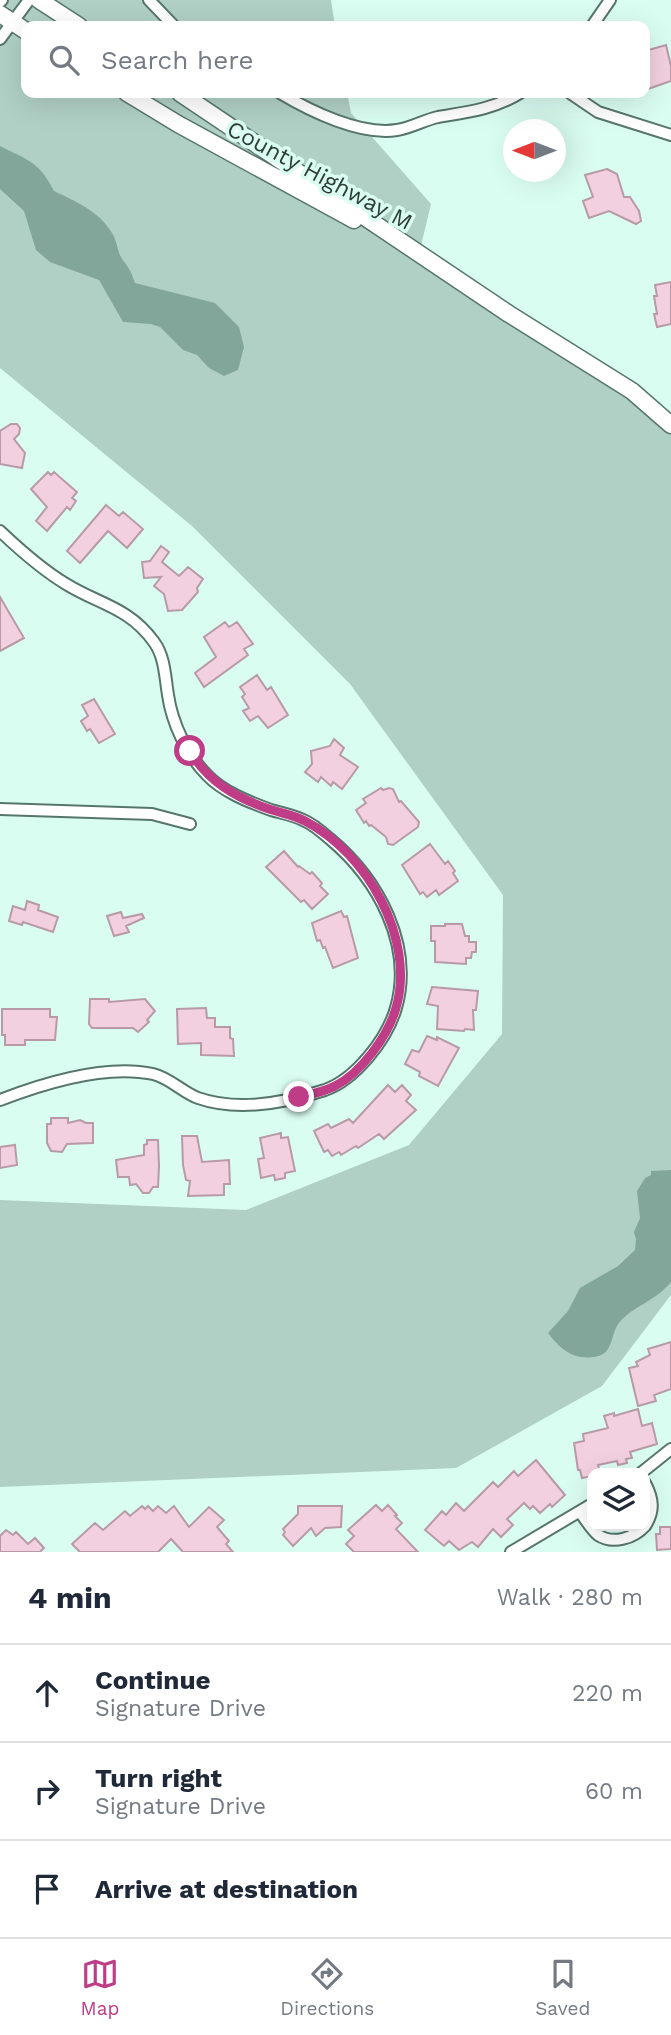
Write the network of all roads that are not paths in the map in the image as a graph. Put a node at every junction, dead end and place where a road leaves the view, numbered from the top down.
1 (29, 0) edge
2 (39, 0) edge
3 (149, 0) edge
4 (610, 0) edge
5 (6, 18) edge
6 (71, 21) edge
7 (169, 21) edge
8 (595, 21) edge
9 (21, 28) edge
10 (0, 39) edge
11 (135, 98) edge
12 (187, 98) edge
13 (288, 98) edge
14 (512, 98) edge
15 (577, 98) edge
16 (671, 135) edge
17 (419, 254) junction
18 (671, 425) edge
19 (0, 531) edge
20 (0, 809) edge
21 (190, 824) dead end
22 (0, 1100) edge
23 (671, 1449) edge
24 (648, 1468) edge
25 (650, 1495) edge
26 (587, 1507) edge
27 (580, 1512) junction
28 (650, 1516) edge
29 (587, 1521) edge
30 (595, 1531) edge
31 (639, 1531) edge
32 (511, 1552) edge

1 - 5 street
2 - 6 main road
3 - 7 street
4 - 8 street
5 - 9 main road
5 - 10 street
11 - 17 main road, County Highway M
12 - 17 main road, County Highway M
13 - 14 street
15 - 16 street
17 - 18 main road, County Highway M
19 - 22 street
20 - 21 street
23 - 24 street
25 - 28 street
26 - 27 street
27 - 29 street
27 - 32 street
30 - 31 street

